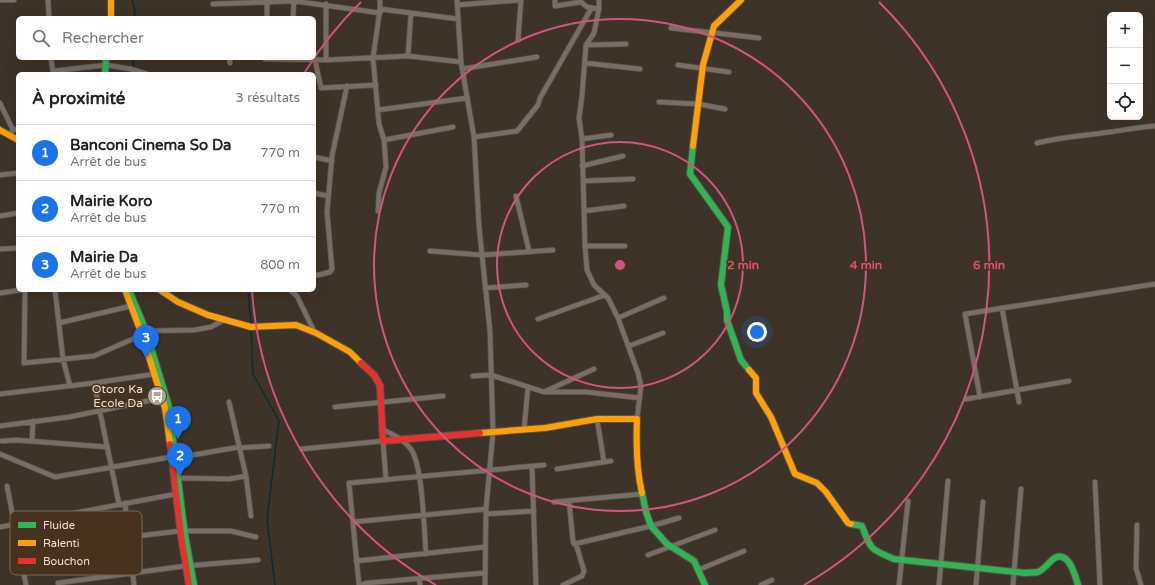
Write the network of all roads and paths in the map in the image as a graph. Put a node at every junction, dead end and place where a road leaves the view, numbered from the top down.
1 (0, 0) edge
2 (11, 0) edge
3 (14, 0) edge
4 (48, 0) edge
5 (108, 0) edge
6 (111, 0) edge
7 (294, 0) edge
8 (380, 0) edge
9 (521, 0) edge
10 (555, 0) edge
11 (599, 0) edge
12 (741, 0) edge
13 (248, 1) edge
14 (267, 1) junction
15 (334, 3) edge
16 (457, 3) edge
17 (214, 4) dead end
18 (326, 4) junction
19 (591, 9) junction
20 (600, 9) junction
21 (380, 11) junction
22 (411, 13) junction
23 (49, 16) edge
24 (109, 16) edge
25 (109, 16) edge
26 (267, 16) edge
27 (294, 16) edge
28 (458, 19) junction
29 (671, 28) dead end
30 (712, 33) junction
31 (759, 38) dead end
32 (518, 40) dead end
33 (626, 44) dead end
34 (586, 45) junction
35 (408, 56) junction
36 (373, 58) junction
37 (537, 58) dead end
38 (51, 60) edge
39 (315, 60) joint
40 (326, 60) junction
41 (107, 61) edge
42 (461, 62) junction
43 (585, 63) junction
44 (678, 65) dead end
45 (702, 68) junction
46 (462, 69) junction
47 (640, 69) dead end
48 (53, 72) edge
49 (106, 72) edge
50 (142, 72) edge
51 (730, 72) dead end
52 (376, 85) junction
53 (347, 86) junction
54 (467, 98) junction
55 (659, 102) dead end
56 (0, 103) edge
57 (698, 104) junction
58 (725, 109) dead end
59 (378, 110) junction
60 (1155, 126) edge
61 (453, 128) dead end
62 (0, 130) edge
63 (14, 131) edge
64 (611, 135) dead end
65 (474, 137) junction
66 (582, 139) junction
67 (384, 140) junction
68 (1036, 143) dead end
69 (623, 156) dead end
70 (316, 157) edge
71 (332, 160) junction
72 (582, 166) junction
73 (16, 173) edge
74 (0, 175) edge
75 (633, 179) dead end
76 (583, 181) junction
77 (316, 193) edge
78 (328, 196) junction
79 (516, 196) dead end
80 (624, 206) dead end
81 (584, 211) junction
82 (378, 212) dead end
83 (16, 213) edge
84 (0, 216) edge
85 (585, 246) junction
86 (625, 246) dead end
87 (16, 248) edge
88 (0, 249) edge
89 (553, 250) dead end
90 (430, 251) dead end
91 (529, 252) junction
92 (482, 255) junction
93 (316, 276) edge
94 (1155, 284) edge
95 (526, 285) dead end
96 (485, 288) junction
97 (16, 291) edge
98 (26, 292) edge
99 (55, 292) edge
100 (126, 292) edge
101 (130, 292) edge
102 (163, 292) edge
103 (293, 292) edge
104 (0, 293) edge
105 (605, 295) junction
106 (664, 298) dead end
107 (131, 306) junction
108 (1002, 308) junction
109 (618, 318) junction
110 (538, 319) dead end
111 (224, 320) junction
112 (59, 323) junction
113 (144, 333) junction
114 (316, 333) junction
115 (663, 333) dead end
116 (629, 346) junction
117 (63, 359) junction
118 (594, 369) dead end
119 (155, 374) junction
120 (491, 375) junction
121 (472, 376) dead end
122 (1069, 381) dead end
123 (94, 383) junction
124 (70, 386) junction
125 (528, 387) junction
126 (1017, 390) junction
127 (544, 392) junction
128 (0, 394) edge
129 (443, 396) dead end
130 (980, 397) junction
131 (162, 398) junction
132 (640, 398) junction
133 (966, 399) dead end
134 (229, 402) dead end
135 (381, 402) junction
136 (1019, 402) dead end
137 (335, 407) dead end
138 (100, 411) junction
139 (596, 419) junction
140 (637, 419) junction
141 (33, 421) junction
142 (0, 426) edge
143 (382, 429) junction
144 (524, 430) junction
145 (493, 432) junction
146 (401, 440) junction
147 (2, 441) dead end
148 (32, 441) junction
149 (383, 441) junction
150 (269, 446) dead end
151 (108, 448) junction
152 (239, 448) junction
153 (302, 449) dead end
154 (0, 454) edge
155 (174, 458) junction
156 (612, 461) dead end
157 (604, 462) junction
158 (544, 465) dead end
159 (532, 466) junction
160 (112, 467) junction
161 (557, 469) dead end
162 (490, 470) junction
163 (246, 476) junction
164 (420, 477) junction
165 (178, 478) junction
166 (386, 480) junction
167 (948, 480) dead end
168 (1095, 482) dead end
169 (8, 486) dead end
170 (1021, 489) dead end
171 (176, 494) junction
172 (642, 494) junction
173 (569, 501) junction
174 (908, 501) dead end
175 (554, 502) dead end
176 (982, 502) dead end
177 (125, 503) junction
178 (119, 504) junction
179 (12, 511) edge
180 (82, 511) edge
181 (126, 511) edge
182 (534, 511) junction
183 (486, 512) junction
184 (423, 515) junction
185 (251, 516) dead end
186 (679, 518) dead end
187 (353, 522) junction
188 (10, 525) edge
189 (1137, 525) dead end
190 (651, 526) junction
191 (0, 527) edge
192 (715, 530) dead end
193 (182, 531) junction
194 (142, 536) edge
195 (256, 536) dead end
196 (576, 544) junction
197 (671, 547) junction
198 (485, 548) junction
199 (744, 551) dead end
200 (426, 554) junction
201 (648, 555) dead end
202 (258, 560) dead end
203 (902, 560) junction
204 (356, 561) junction
205 (940, 564) junction
206 (187, 566) junction
207 (977, 568) junction
208 (698, 570) junction
209 (142, 571) edge
210 (1014, 572) junction
211 (484, 573) junction
212 (24, 575) edge
213 (114, 575) edge
214 (132, 575) edge
215 (419, 578) junction
216 (772, 580) dead end
217 (58, 584) dead end
218 (26, 585) edge
219 (134, 585) edge
220 (189, 585) edge
221 (194, 585) edge
222 (360, 585) edge
223 (420, 585) edge
224 (485, 585) edge
225 (536, 585) edge
226 (563, 585) edge
227 (705, 585) edge
228 (761, 585) edge
229 (899, 585) edge
230 (939, 585) edge
231 (976, 585) edge
232 (1013, 585) edge
233 (1078, 585) edge
234 (1100, 585) edge
235 (1141, 585) edge

1 - 2 street
2 - 3 street
4 - 23 street
5 - 24 street
6 - 25 street
7 - 14 street
7 - 18 street
7 - 27 street
8 - 21 street
9 - 16 street
9 - 32 street
10 - 19 street
11 - 20 street
12 - 30 street
13 - 14 street
13 - 17 street
14 - 26 street
15 - 18 street
15 - 21 street
16 - 28 street
18 - 40 street
19 - 20 street
19 - 65 street
20 - 34 street
21 - 22 street
21 - 36 street
22 - 28 street
22 - 35 street
28 - 42 street
29 - 30 street
30 - 31 street
30 - 45 street
33 - 34 street
34 - 43 street
35 - 36 street
35 - 42 street
36 - 40 street
36 - 52 street
37 - 46 street
38 - 48 street
39 - 40 street
39 - 53 street
41 - 48 street
41 - 49 street
41 - 50 street
42 - 46 street
43 - 47 street
43 - 66 street
44 - 45 street
45 - 51 street
45 - 57 street
46 - 54 street
52 - 53 street
52 - 59 street
53 - 71 street
54 - 59 street
54 - 65 street
55 - 57 street
56 - 63 street
57 - 58 street
57 - 203 street
59 - 67 street
60 - 68 street
61 - 67 street
62 - 63 street
64 - 66 street
65 - 92 street
66 - 72 street
67 - 82 street
69 - 72 street
70 - 71 street
71 - 78 street
72 - 76 street
73 - 74 street
75 - 76 street
76 - 81 street
77 - 78 street
78 - 93 street
79 - 91 street
80 - 81 street
81 - 85 street
83 - 84 street
85 - 86 street
85 - 105 street
87 - 88 street
89 - 91 street
90 - 92 street
91 - 92 street
92 - 96 street
94 - 108 street
95 - 96 street
96 - 120 street
97 - 104 street
98 - 117 street
99 - 112 street
100 - 107 street
101 - 113 street
102 - 111 street
103 - 114 street
105 - 109 street
105 - 110 street
106 - 109 street
107 - 112 street
107 - 113 street
108 - 126 street
108 - 130 street
109 - 116 street
111 - 113 street
111 - 114 street
112 - 117 street
113 - 117 street
113 - 119 street
113 - 155 street
114 - 135 street
115 - 116 street
116 - 132 street
117 - 124 street
118 - 127 street
119 - 123 street
119 - 131 street
120 - 121 street
120 - 125 street
120 - 145 street
122 - 126 street
123 - 124 street
123 - 138 street
124 - 128 street
125 - 127 street
125 - 144 street
126 - 130 street
126 - 136 street
127 - 132 street
129 - 135 street
130 - 133 street
131 - 138 street
131 - 155 street
132 - 140 street
134 - 152 street
135 - 137 street
135 - 143 street
138 - 141 street
138 - 151 street
139 - 140 street
139 - 144 street
139 - 157 street
140 - 172 street
141 - 142 street
141 - 148 street
143 - 146 street
143 - 149 street
144 - 145 street
145 - 146 street
145 - 162 street
146 - 149 street
146 - 164 street
147 - 148 street
148 - 151 street
149 - 153 street
149 - 166 street
150 - 152 street
151 - 160 street
152 - 155 street
152 - 163 street
154 - 160 street
155 - 160 street
155 - 165 street
155 - 171 street
156 - 157 street
157 - 161 street
158 - 159 street
159 - 162 street
159 - 182 street
160 - 178 street
162 - 164 street
162 - 183 street
163 - 165 street
163 - 185 street
164 - 166 street
164 - 184 street
165 - 193 street
166 - 187 street
167 - 205 street
168 - 234 street
169 - 179 street
170 - 210 street
171 - 177 street
171 - 193 street
172 - 173 street
172 - 190 street
173 - 175 street
173 - 196 street
174 - 203 street
176 - 207 street
177 - 178 street
177 - 181 street
178 - 180 street
182 - 183 street
182 - 225 street
183 - 184 street
183 - 198 street
184 - 187 street
184 - 200 street
186 - 190 street
187 - 204 street
188 - 191 street
189 - 235 street
190 - 196 street
190 - 197 street
192 - 197 street
193 - 194 street
193 - 195 street
193 - 206 street
196 - 226 street
197 - 201 street
197 - 208 street
198 - 200 street
198 - 211 street
199 - 208 street
200 - 204 street
202 - 206 street
203 - 205 street
203 - 229 street
204 - 222 street
205 - 207 street
205 - 230 street
206 - 209 street
206 - 220 street
206 - 221 street
207 - 210 street
207 - 231 street
208 - 227 street
210 - 232 street
210 - 233 street
211 - 215 street
211 - 224 street
212 - 218 street
213 - 217 street
214 - 219 street
215 - 222 street
215 - 223 street
216 - 228 street

